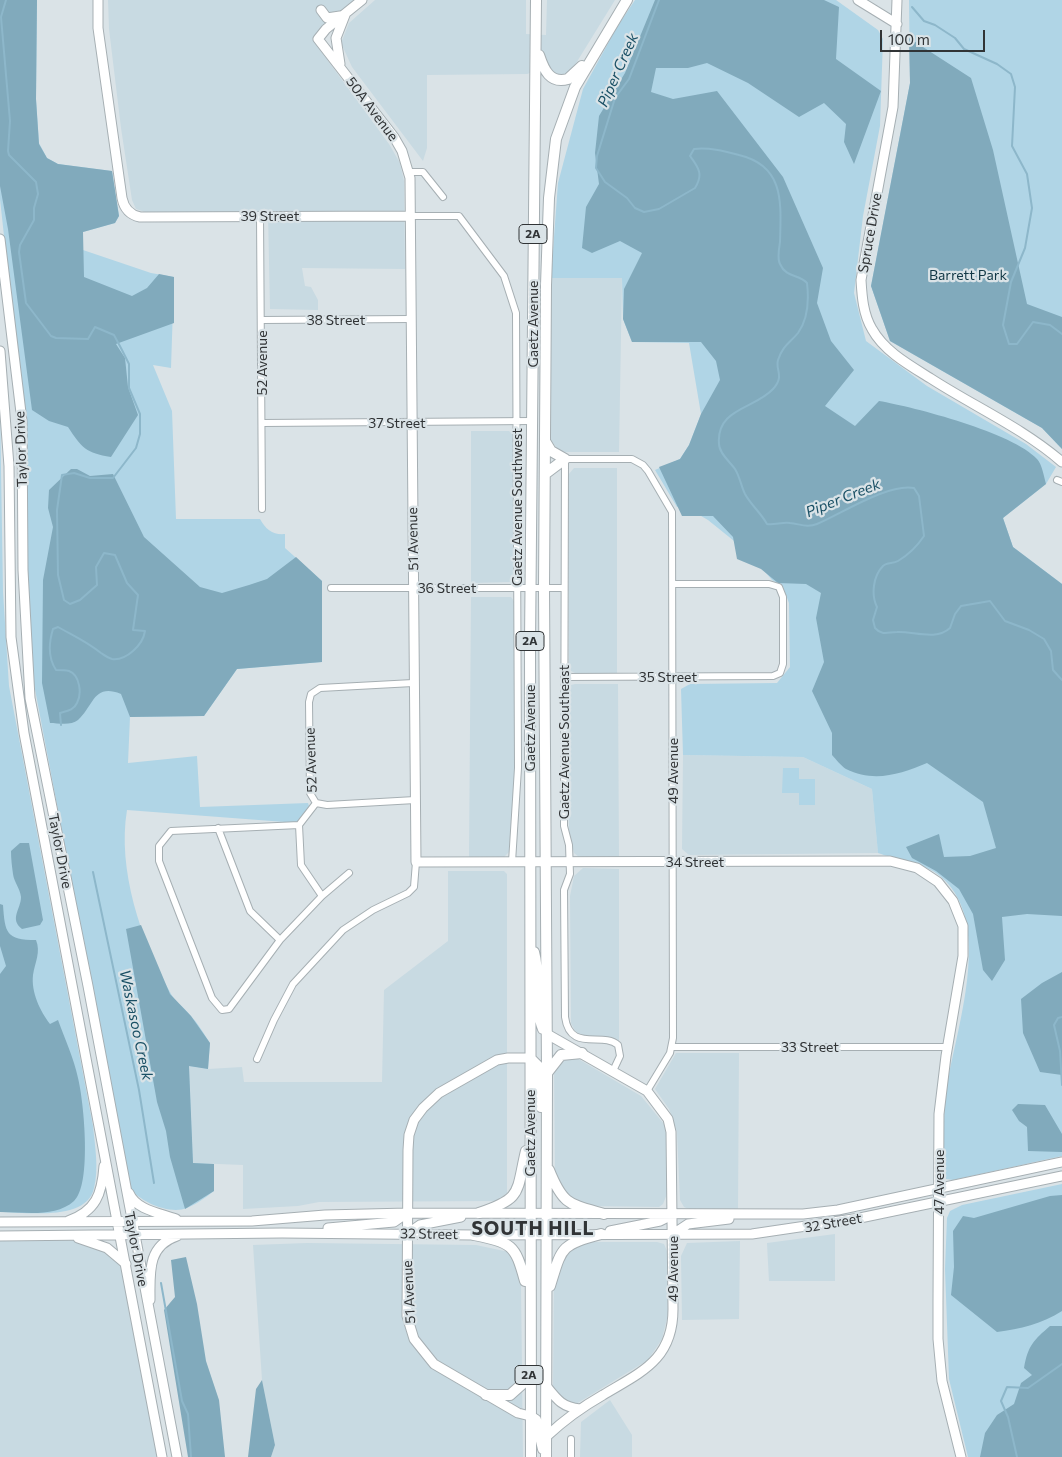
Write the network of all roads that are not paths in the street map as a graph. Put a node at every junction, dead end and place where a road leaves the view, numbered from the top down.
1 (98, 0) edge
2 (362, 0) edge
3 (536, 0) edge
4 (627, 0) edge
5 (858, 0) edge
6 (897, 3) edge
7 (321, 10) dead end
8 (346, 12) junction
9 (897, 24) junction
10 (536, 47) junction
11 (594, 53) junction
12 (341, 69) junction
13 (409, 172) junction
14 (443, 197) dead end
15 (260, 216) junction
16 (411, 216) junction
17 (0, 239) edge
18 (411, 319) junction
19 (262, 320) junction
20 (0, 351) edge
21 (532, 421) junction
22 (412, 423) junction
23 (516, 423) junction
24 (262, 424) junction
25 (545, 441) junction
26 (565, 459) junction
27 (1062, 462) edge
28 (545, 474) junction
29 (262, 509) dead end
30 (673, 584) junction
31 (413, 587) junction
32 (331, 588) dead end
33 (518, 588) junction
34 (530, 588) junction
35 (544, 588) junction
36 (564, 588) junction
37 (564, 677) junction
38 (673, 677) junction
39 (414, 683) junction
40 (415, 800) junction
41 (316, 803) junction
42 (299, 825) junction
43 (218, 828) junction
44 (416, 862) junction
45 (512, 862) junction
46 (531, 862) junction
47 (544, 862) junction
48 (569, 862) junction
49 (673, 862) junction
50 (349, 873) dead end
51 (322, 896) junction
52 (956, 907) joint
53 (280, 940) junction
54 (531, 942) junction
55 (546, 1034) junction
56 (672, 1047) junction
57 (948, 1047) junction
58 (582, 1053) junction
59 (530, 1058) junction
60 (258, 1059) dead end
61 (612, 1071) junction
62 (547, 1073) junction
63 (647, 1091) junction
64 (547, 1129) junction
65 (530, 1133) junction
66 (105, 1153) junction
67 (1062, 1162) edge
68 (547, 1165) junction
69 (1062, 1176) edge
70 (123, 1180) junction
71 (939, 1189) junction
72 (939, 1202) junction
73 (408, 1213) junction
74 (479, 1213) junction
75 (529, 1214) junction
76 (547, 1214) junction
77 (604, 1214) junction
78 (673, 1214) junction
79 (744, 1214) junction
80 (0, 1222) edge
81 (118, 1222) junction
82 (131, 1222) junction
83 (184, 1222) junction
84 (61, 1223) junction
85 (282, 1233) junction
86 (121, 1234) junction
87 (133, 1234) junction
88 (184, 1234) junction
89 (407, 1234) junction
90 (529, 1234) junction
91 (547, 1234) junction
92 (600, 1234) junction
93 (68, 1235) junction
94 (474, 1235) junction
95 (673, 1235) junction
96 (0, 1236) edge
97 (126, 1264) junction
98 (529, 1294) junction
99 (547, 1296) junction
100 (149, 1318) junction
101 (530, 1378) junction
102 (548, 1388) junction
103 (486, 1395) junction
104 (580, 1410) junction
105 (530, 1416) junction
106 (547, 1436) junction
107 (571, 1439) dead end
108 (162, 1457) edge
109 (176, 1457) edge
110 (531, 1457) edge
111 (546, 1457) edge
112 (571, 1457) edge
113 (961, 1457) edge

1 - 15 main road, 39 Street
2 - 8 main road
3 - 10 main road, Gaetz Avenue / 2A
4 - 11 main road, 2A
5 - 9 main road
6 - 9 main road, Spruce Drive
7 - 8 main road
8 - 12 main road
8 - 12 main road, 50A Avenue
9 - 27 main road, Spruce Drive
10 - 11 main road
10 - 21 main road, Gaetz Avenue / 2A
11 - 25 main road, Gaetz Avenue / 2A
12 - 13 main road, 50A Avenue
13 - 14 street
13 - 16 main road, 50A Avenue
15 - 16 main road, 39 Street
15 - 19 street, 52 Avenue
16 - 18 main road, 51 Avenue
16 - 23 street, Gaetz Avenue Southwest
17 - 70 main road, Taylor Drive
18 - 19 street, 38 Street
18 - 22 main road, 51 Avenue
19 - 24 street, 52 Avenue
20 - 66 main road, Taylor Drive
21 - 23 street, 37 Street
21 - 34 main road, Gaetz Avenue / 2A
22 - 23 street, 37 Street
22 - 24 street, 37 Street
22 - 31 main road, 51 Avenue
23 - 33 street, Gaetz Avenue Southwest
24 - 29 street, 52 Avenue
25 - 26 main road
25 - 28 main road, Gaetz Avenue / 2A
26 - 28 main road
26 - 30 street, 49 Avenue
26 - 36 street, Gaetz Avenue Southeast
28 - 35 main road, Gaetz Avenue / 2A
30 - 38 street, 49 Avenue
30 - 38 street, 35 Street
31 - 32 street, 36 Street
31 - 33 street, 36 Street
31 - 39 main road, 51 Avenue
33 - 34 street, 36 Street
33 - 45 street, Gaetz Avenue Southwest
34 - 35 street, 36 Street
34 - 46 main road, Gaetz Avenue / 2A
35 - 36 street, 36 Street
35 - 47 main road, Gaetz Avenue / 2A
36 - 37 street, Gaetz Avenue Southeast
37 - 38 street, 35 Street
37 - 48 street, Gaetz Avenue Southeast
38 - 49 street, 49 Avenue
39 - 40 main road, 51 Avenue
39 - 41 street, 52 Avenue
40 - 41 street
40 - 44 main road, 51 Avenue
41 - 42 street
42 - 43 street
42 - 51 street
43 - 53 street
43 - 53 street
44 - 45 main road, 34 Street
44 - 60 street
45 - 46 main road, 34 Street
46 - 47 main road, 34 Street
46 - 54 main road, Gaetz Avenue / 2A
47 - 48 main road, 34 Street
47 - 55 main road, Gaetz Avenue / 2A
48 - 49 main road, 34 Street
48 - 61 street, Gaetz Avenue Southeast
49 - 52 main road, 34 Street
49 - 56 street, 49 Avenue
50 - 51 street
51 - 53 street
52 - 57 main road, 47 Avenue
54 - 55 main road
54 - 59 main road, Gaetz Avenue / 2A
55 - 58 main road, 49 Avenue
55 - 62 main road, Gaetz Avenue / 2A
56 - 57 street, 33 Street
56 - 63 street, 49 Avenue
57 - 71 main road, 47 Avenue
58 - 61 main road, 49 Avenue
58 - 62 main road
59 - 64 main road
59 - 65 main road, Gaetz Avenue / 2A
59 - 73 main road, 51 Avenue
61 - 63 main road, 49 Avenue
62 - 64 main road, Gaetz Avenue / 2A
63 - 78 main road, 49 Avenue
64 - 68 main road, Gaetz Avenue / 2A
65 - 74 main road
65 - 75 main road, Gaetz Avenue / 2A
66 - 81 main road, Taylor Drive
66 - 84 main road
67 - 71 main road, 32 Street
68 - 76 main road, Gaetz Avenue / 2A
68 - 77 main road
69 - 72 main road, 32 Street
70 - 82 main road, Taylor Drive
70 - 83 main road
71 - 72 main road, 47 Avenue
71 - 79 main road, 32 Street
72 - 95 main road, 32 Street
72 - 113 main road, 47 Avenue
73 - 74 main road, 32 Street
73 - 83 main road, 32 Street
73 - 85 main road
73 - 89 main road, 51 Avenue
74 - 75 main road, 32 Street
74 - 89 main road
75 - 76 main road, 32 Street
75 - 90 main road, Gaetz Avenue / 2A
76 - 77 main road, 32 Street
76 - 91 main road, Gaetz Avenue / 2A
77 - 78 main road, 32 Street
78 - 79 main road, 32 Street
78 - 92 main road
78 - 95 main road, 49 Avenue
79 - 95 main road
80 - 84 main road, 32 Street
81 - 82 main road, 32 Street
81 - 84 main road, 32 Street
81 - 86 main road, Taylor Drive
82 - 83 main road, 32 Street
82 - 87 main road, Taylor Drive
85 - 88 main road, 32 Street
85 - 89 main road, 32 Street
86 - 87 main road, 32 Street
86 - 93 main road, 32 Street
86 - 97 main road, Taylor Drive
87 - 88 main road, 32 Street
87 - 100 main road, Taylor Drive
88 - 100 main road
89 - 94 main road, 32 Street
89 - 103 main road, 51 Avenue
90 - 91 main road, 32 Street
90 - 94 main road, 32 Street
90 - 98 main road, Gaetz Avenue / 2A
91 - 92 main road, 32 Street
91 - 99 main road, Gaetz Avenue / 2A
92 - 95 main road, 32 Street
92 - 99 main road
93 - 96 main road, 32 Street
93 - 97 main road
94 - 98 main road
95 - 104 main road, 49 Avenue
97 - 108 main road, Taylor Drive
98 - 101 main road, Gaetz Avenue / 2A
99 - 102 main road, Gaetz Avenue / 2A
100 - 109 main road, Taylor Drive
101 - 103 main road
101 - 105 main road, Gaetz Avenue / 2A
102 - 104 main road
102 - 106 main road, Gaetz Avenue / 2A
103 - 105 main road, 51 Avenue
104 - 106 main road, 49 Avenue
105 - 110 main road, Gaetz Avenue / 2A
105 - 111 main road
106 - 111 main road, Gaetz Avenue / 2A
107 - 112 street

